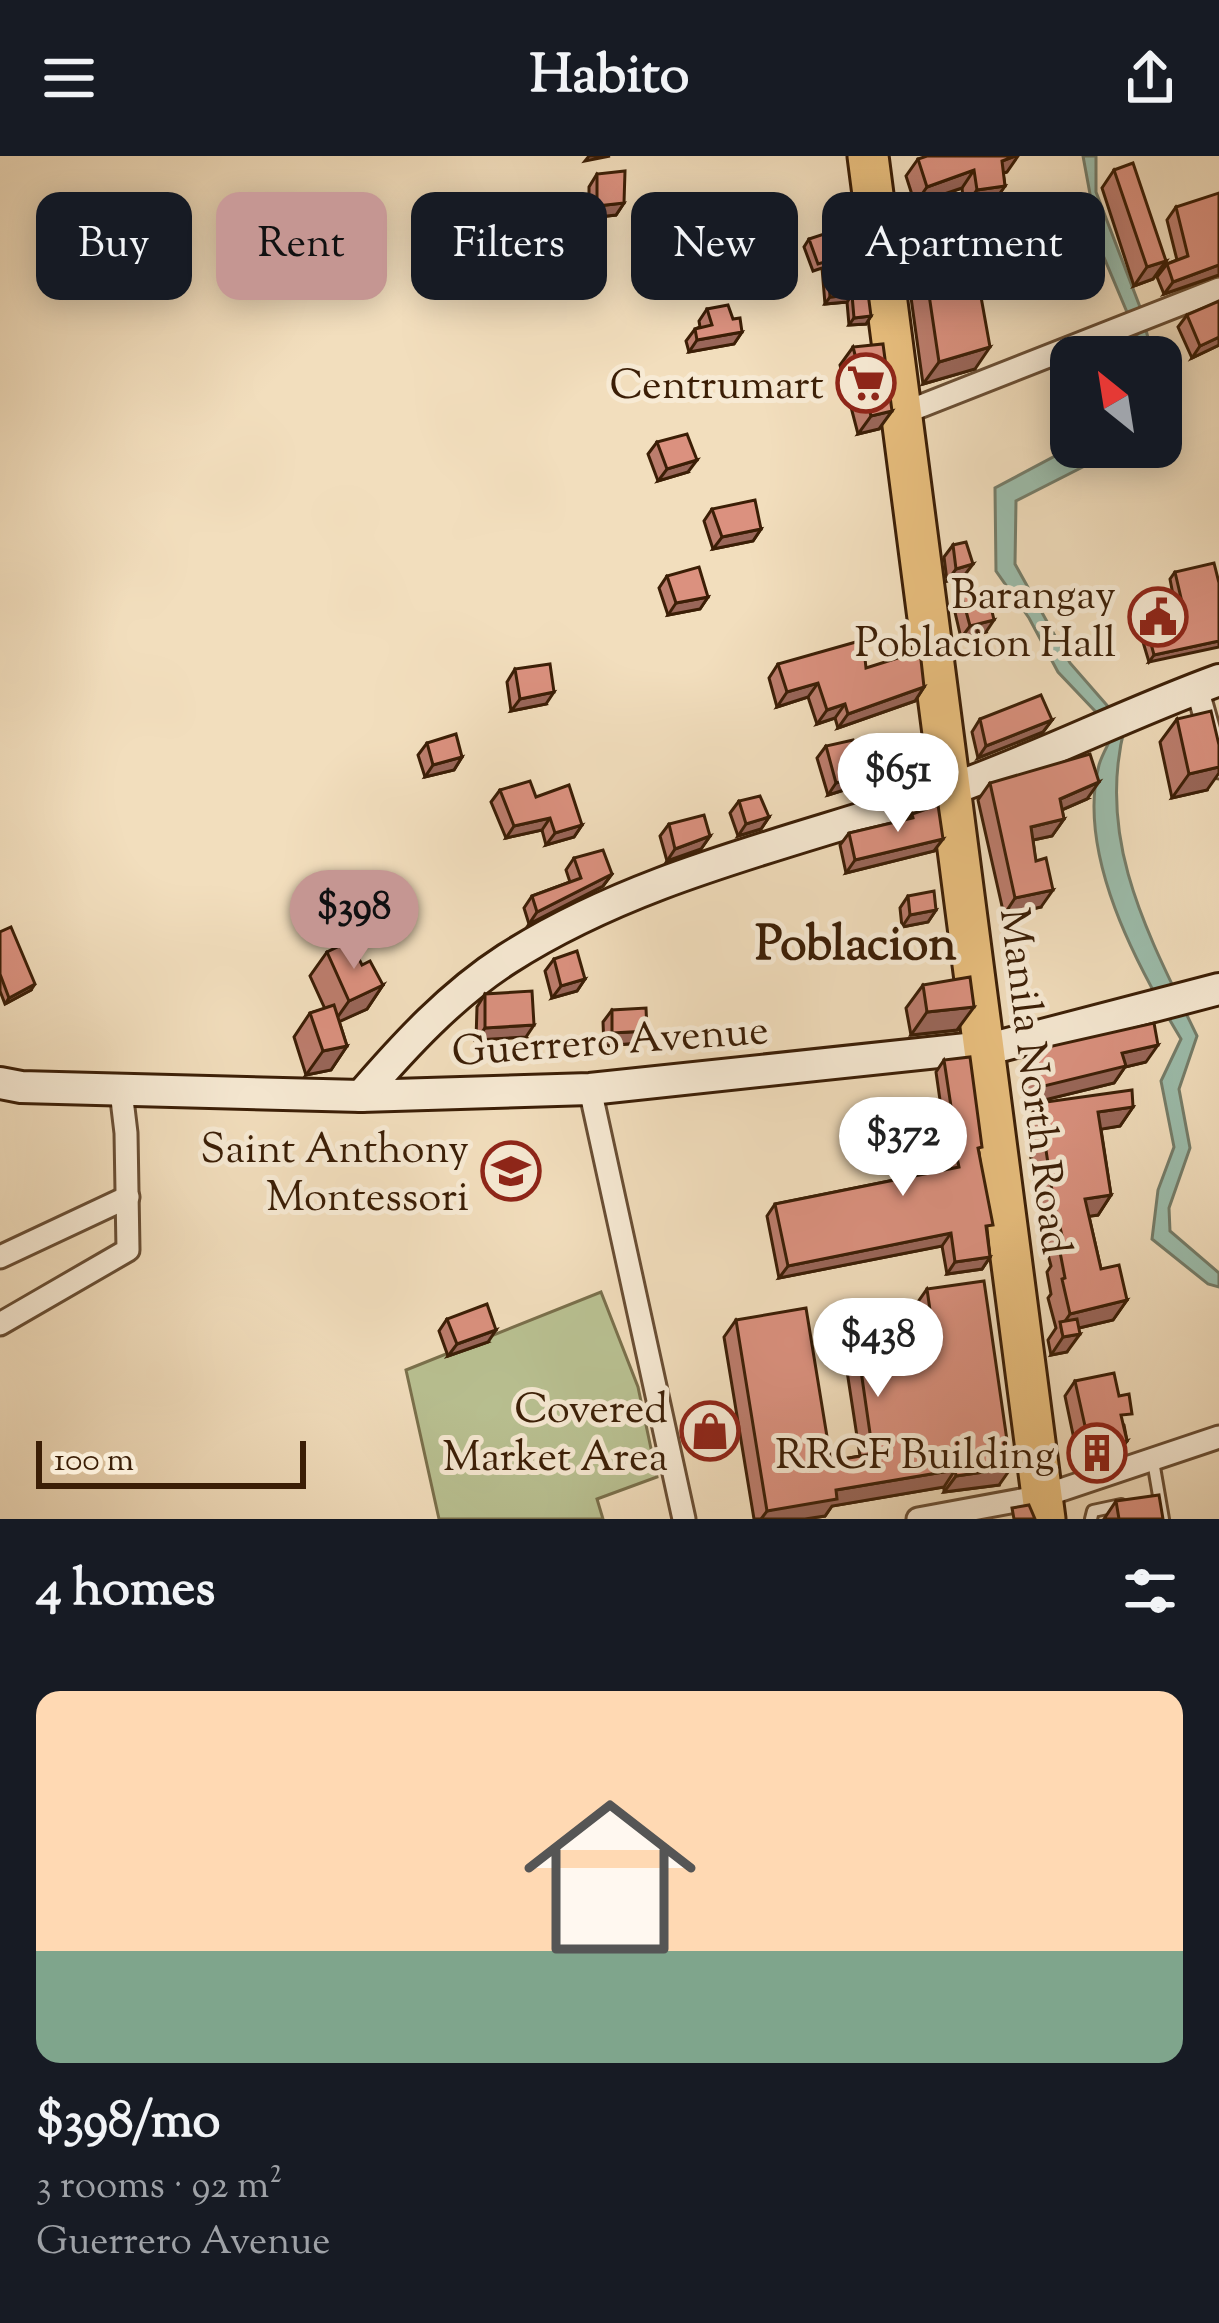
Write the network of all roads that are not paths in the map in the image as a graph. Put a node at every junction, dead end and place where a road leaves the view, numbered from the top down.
1 (868, 156) edge
2 (1219, 289) edge
3 (902, 414) junction
4 (1208, 684) edge
5 (1219, 766) edge
6 (951, 789) junction
7 (1219, 989) edge
8 (983, 1048) junction
9 (0, 1083) edge
10 (590, 1089) junction
11 (121, 1091) junction
12 (361, 1096) junction
13 (128, 1197) junction
14 (0, 1257) edge
15 (0, 1324) edge
16 (1219, 1437) edge
17 (1153, 1460) junction
18 (1159, 1498) junction
19 (1044, 1507) edge
20 (684, 1519) edge
21 (918, 1519) edge
22 (1091, 1519) edge
23 (1162, 1519) edge

1 - 3 highway, Manila North Road
2 - 3 street
3 - 6 highway, Manila North Road
4 - 5 street
4 - 6 main road
6 - 8 highway, Manila North Road
6 - 12 main road
7 - 8 main road, Guerrero Avenue
8 - 10 main road, Guerrero Avenue
8 - 19 highway, Manila North Road
9 - 11 main road, Guerrero Avenue
10 - 12 main road, Guerrero Avenue
10 - 20 street
11 - 12 main road, Guerrero Avenue
11 - 13 street
13 - 14 street
13 - 15 street
16 - 17 street
17 - 18 lane
17 - 19 street
18 - 22 lane
18 - 23 lane
19 - 21 street

